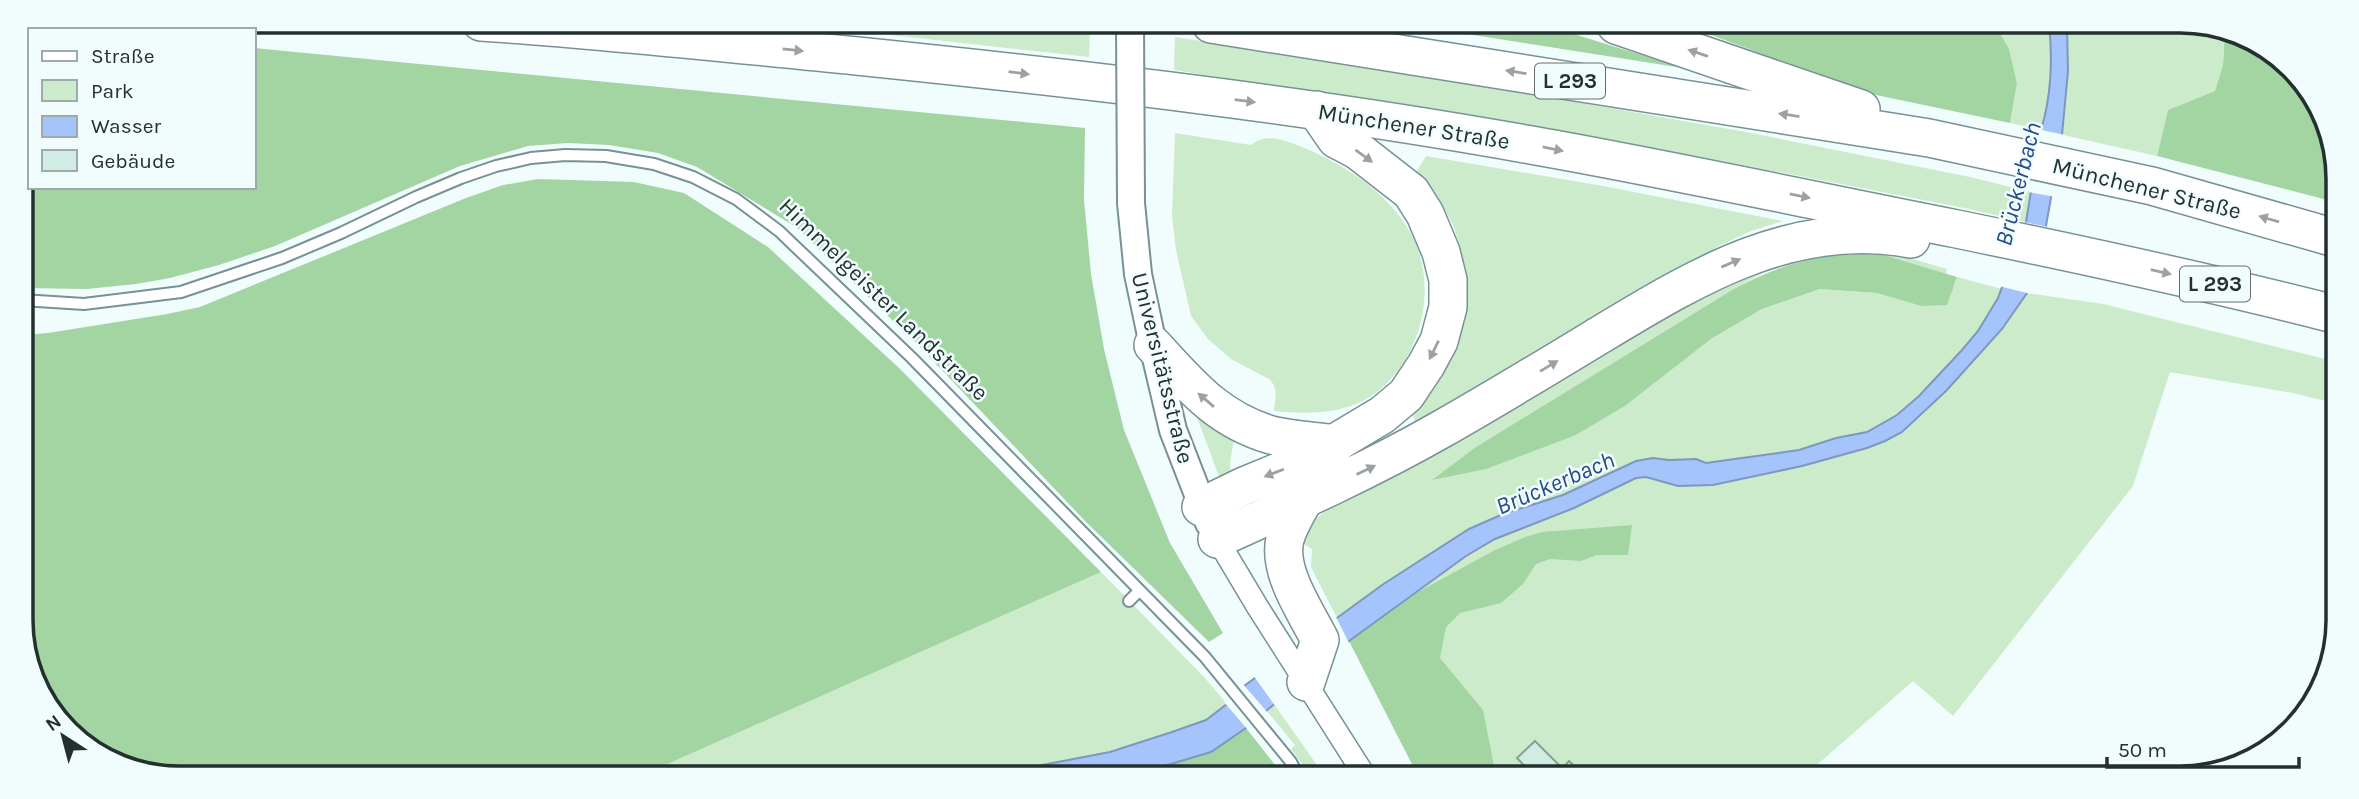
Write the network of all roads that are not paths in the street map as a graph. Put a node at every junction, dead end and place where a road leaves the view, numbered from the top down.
1 (1271, 33) edge
2 (1639, 33) edge
3 (631, 34) edge
4 (1130, 34) edge
5 (1316, 110) junction
6 (1930, 138) junction
7 (2326, 236) edge
8 (1956, 239) junction
9 (34, 301) edge
10 (2326, 312) edge
11 (1153, 345) junction
12 (1336, 444) junction
13 (1304, 500) junction
14 (1209, 523) junction
15 (1139, 591) junction
16 (1129, 601) dead end
17 (1306, 682) junction
18 (1293, 765) edge
19 (1358, 765) edge

6 -> 1 highway, Münchener Straße / L 293
6 -> 2 highway
3 -> 5 highway, Münchener Straße / L 293
4 - 11 street, Universitätsstraße, bridge
5 -> 8 highway, Münchener Straße / L 293
5 -> 12 highway
7 -> 6 highway, Münchener Straße / L 293
8 -> 10 highway, Münchener Straße / L 293
13 -> 8 highway
9 - 15 lane, Himmelgeister Landstraße
12 -> 11 highway
11 - 14 street, Universitätsstraße
12 -> 14 highway
13 - 14 highway
13 - 17 highway
14 - 17 street
15 - 16 lane
15 - 18 lane, Himmelgeister Landstraße
17 - 19 street

